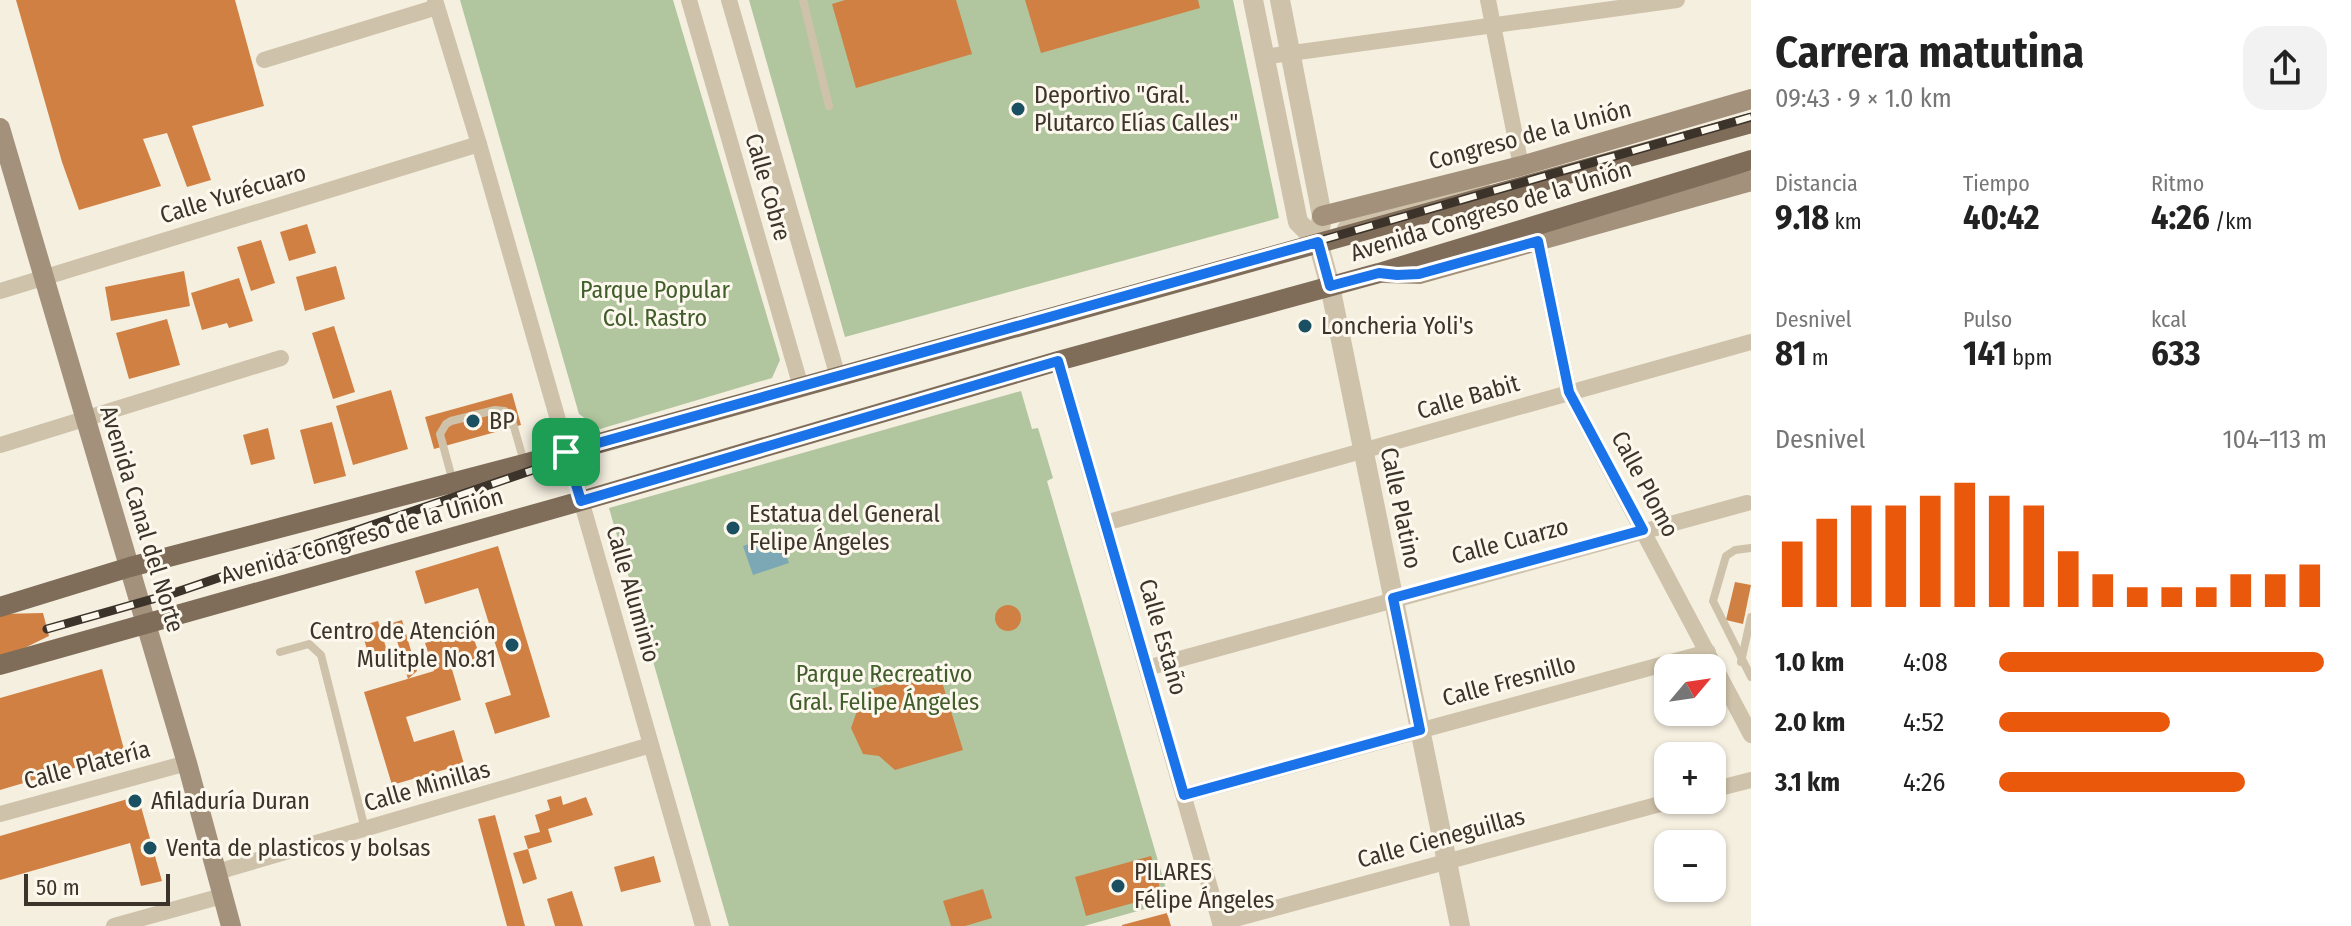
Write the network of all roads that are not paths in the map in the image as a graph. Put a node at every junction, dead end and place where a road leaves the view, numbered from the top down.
1 (689, 0) edge
2 (729, 0) edge
3 (803, 0) edge
4 (1253, 0) edge
5 (1280, 0) edge
6 (1488, 0) edge
7 (1677, 0) edge
8 (436, 3) edge
9 (1493, 24) junction
10 (1289, 53) junction
11 (1263, 57) junction
12 (264, 60) dead end
13 (1751, 99) edge
14 (829, 106) dead end
15 (1751, 109) edge
16 (1751, 123) edge
17 (0, 130) edge
18 (479, 144) junction
19 (1751, 160) edge
20 (1521, 166) junction
21 (1751, 181) edge
22 (1322, 216) junction
23 (1538, 241) junction
24 (1318, 242) junction
25 (1379, 273) junction
26 (43, 278) junction
27 (1330, 286) junction
28 (0, 291) edge
29 (1751, 342) edge
30 (281, 358) dead end
31 (1058, 361) junction
32 (838, 377) junction
33 (801, 387) junction
34 (1569, 392) junction
35 (85, 420) junction
36 (0, 445) edge
37 (566, 452) junction
38 (1363, 452) junction
39 (524, 464) junction
40 (453, 483) junction
41 (581, 501) junction
42 (1747, 503) dead end
43 (1105, 523) junction
44 (1643, 530) junction
45 (1751, 548) edge
46 (130, 567) junction
47 (1393, 598) junction
48 (0, 607) edge
49 (1751, 617) edge
50 (145, 623) junction
51 (280, 652) dead end
52 (1708, 652) junction
53 (1741, 662) junction
54 (0, 665) edge
55 (1147, 668) junction
56 (1751, 677) edge
57 (1420, 730) junction
58 (1751, 735) edge
59 (651, 745) junction
60 (187, 763) junction
61 (1751, 780) edge
62 (1726, 786) edge
63 (1184, 795) junction
64 (1654, 806) edge
65 (0, 814) edge
66 (365, 829) junction
67 (1446, 861) junction
68 (217, 872) junction
69 (222, 896) junction
70 (1221, 924) edge
71 (114, 926) edge
72 (231, 926) edge
73 (703, 926) edge
74 (1460, 926) edge

1 - 33 street, Calle Cobre
2 - 32 street, Calle Cobre
3 - 14 lane
4 - 11 street, Calle Platino
5 - 10 street, Calle Platino
6 - 9 street
7 - 9 street
8 - 12 street
8 - 18 street, Calle Aluminio
9 - 10 street
9 - 20 street
10 - 11 street
10 - 22 street, Calle Platino
11 - 24 street, Calle Platino
13 - 20 main road, Congreso de la Unión
15 - 24 street
16 - 24 main road, Avenida Congreso de la Unión
17 - 26 main road, Avenida Canal del Norte
18 - 26 street, Calle Yurécuaro
18 - 37 street, Calle Aluminio
19 - 25 main road, Avenida Congreso de la Unión
20 - 22 main road, Congreso de la Unión
21 - 23 main road
22 - 24 street, Calle Platino
23 - 25 main road
23 - 34 street, Calle Plomo
24 - 27 street, Calle Platino
24 - 32 main road, Avenida Congreso de la Unión
25 - 27 main road, Avenida Congreso de la Unión
26 - 28 street, Calle Yurécuaro
26 - 35 main road, Avenida Canal del Norte
27 - 31 main road, Avenida Congreso de la Unión
27 - 38 street, Calle Platino
29 - 34 street, Calle Babit
30 - 35 street
31 - 41 main road, Avenida Congreso de la Unión
31 - 43 street, Calle Estaño
32 - 33 main road, Avenida Congreso de la Unión
33 - 37 main road, Avenida Congreso de la Unión
34 - 38 street, Calle Babit
34 - 44 street, Calle Plomo
35 - 36 street
35 - 46 main road, Avenida Canal del Norte
37 - 39 main road, Avenida Congreso de la Unión
37 - 41 street, Calle Aluminio
38 - 43 street, Calle Babit
38 - 47 street, Calle Platino
39 - 40 main road, Avenida Congreso de la Unión
39 - 40 lane
40 - 46 main road, Avenida Congreso de la Unión
41 - 50 main road, Avenida Congreso de la Unión
41 - 59 street, Calle Aluminio
42 - 44 street, Calle Cuarzo
43 - 55 street, Calle Estaño
44 - 47 street, Calle Cuarzo
44 - 52 street, Calle Plomo
45 - 53 lane
46 - 48 main road, Avenida Congreso de la Unión
46 - 50 main road, Avenida Canal del Norte
47 - 55 street, Calle Cuarzo
47 - 57 street, Calle Platino
49 - 53 lane
50 - 54 main road, Avenida Congreso de la Unión
50 - 60 main road, Avenida Canal del Norte
51 - 66 lane
52 - 57 street, Calle Fresnillo
52 - 58 street, Calle Plomo
53 - 56 lane
55 - 63 street, Calle Estaño
57 - 63 street, Calle Fresnillo
57 - 67 street, Calle Platino
59 - 66 street, Calle Minillas
59 - 73 street, Calle Aluminio
60 - 65 street, Calle Platería
60 - 68 main road, Avenida Canal del Norte
61 - 62 street
63 - 70 street, Calle Estaño
64 - 67 street, Calle Cieneguillas
66 - 68 street, Calle Minillas
67 - 70 street, Calle Cieneguillas
67 - 74 street, Calle Platino
68 - 69 main road, Avenida Canal del Norte
69 - 71 street
69 - 72 main road, Avenida Canal del Norte

